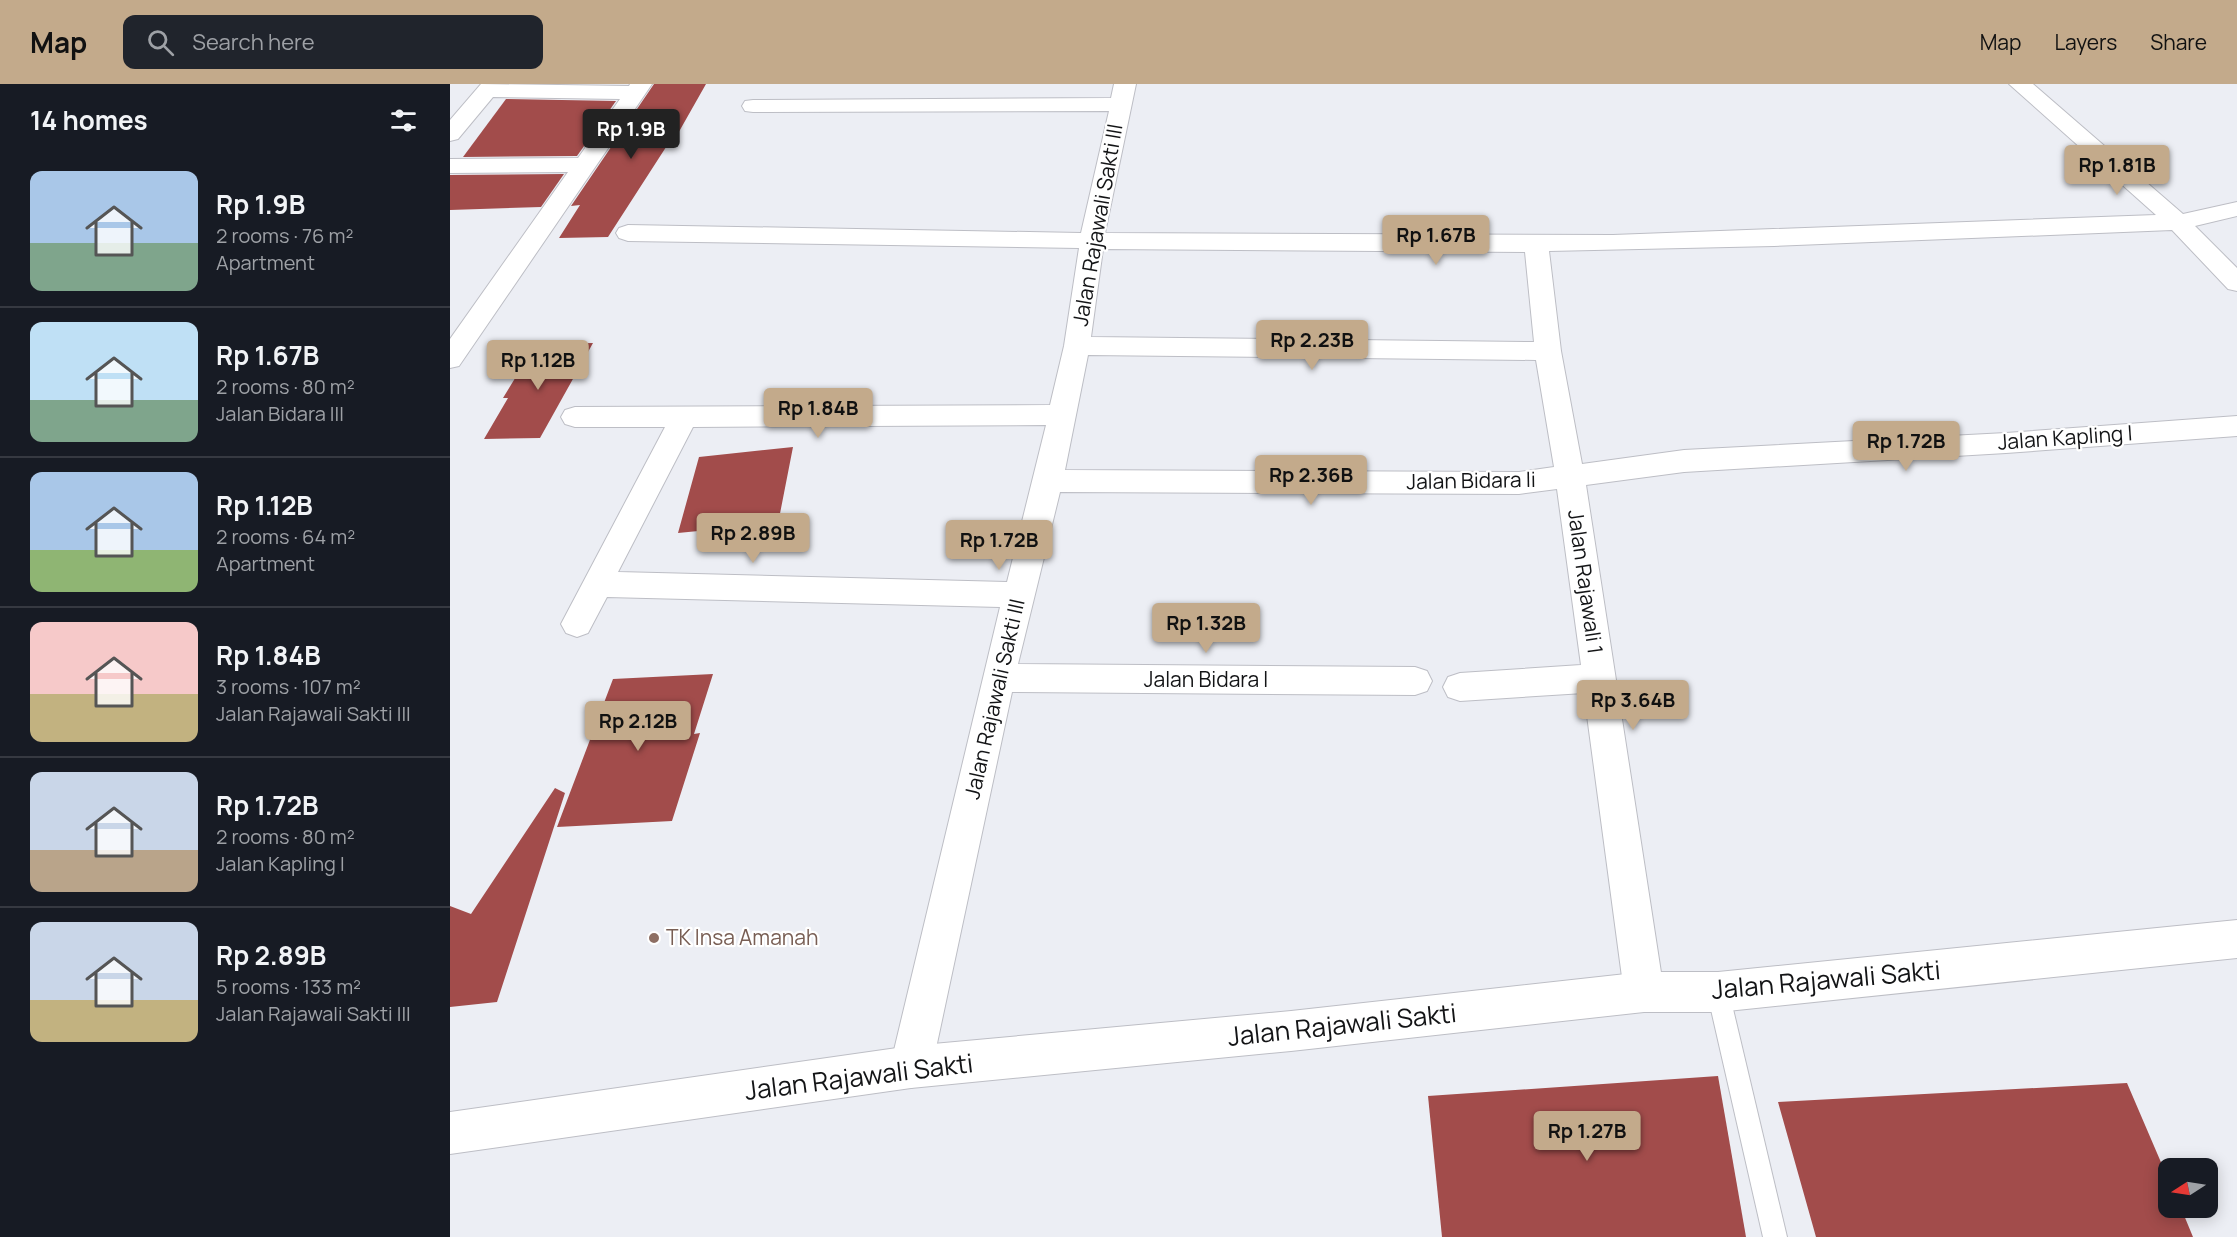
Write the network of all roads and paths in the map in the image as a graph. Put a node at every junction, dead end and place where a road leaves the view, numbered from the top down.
1 (2027, 85) edge
2 (489, 87) edge
3 (638, 88) edge
4 (1123, 94) edge
5 (753, 106) dead end
6 (450, 134) edge
7 (583, 165) junction
8 (450, 166) edge
9 (2237, 209) edge
10 (2178, 222) junction
11 (628, 233) dead end
12 (1092, 240) junction
13 (1536, 244) junction
14 (2237, 283) edge
15 (1077, 346) junction
16 (1548, 351) junction
17 (450, 359) edge
18 (1061, 415) junction
19 (685, 416) junction
20 (575, 417) dead end
21 (2237, 426) edge
22 (1570, 476) junction
23 (1048, 481) junction
24 (598, 584) junction
25 (1019, 595) junction
26 (577, 624) dead end
27 (998, 678) junction
28 (1599, 678) junction
29 (1415, 681) dead end
30 (1460, 687) dead end
31 (2237, 939) edge
32 (1644, 992) junction
33 (1718, 992) junction
34 (911, 1068) junction
35 (450, 1133) edge
36 (1775, 1237) edge

1 - 10 street
2 - 3 street
2 - 6 street
3 - 7 street
4 - 5 street
4 - 12 street, Jalan Rajawali Sakti III
7 - 8 street
7 - 17 street
9 - 10 street
10 - 13 street
10 - 14 street
11 - 12 street
12 - 13 street
12 - 15 street, Jalan Rajawali Sakti III
13 - 16 street, Jalan Rajawali 1
15 - 16 street
15 - 18 street, Jalan Rajawali Sakti III
16 - 22 street, Jalan Rajawali 1
18 - 19 street
18 - 23 street, Jalan Rajawali Sakti III
19 - 20 street
19 - 24 street
21 - 22 street, Jalan Kapling I
22 - 23 street, Jalan Bidara Ii
22 - 28 street, Jalan Rajawali 1
23 - 25 street, Jalan Rajawali Sakti III
24 - 25 street
24 - 26 street
25 - 27 street, Jalan Rajawali Sakti III
27 - 29 street, Jalan Bidara I
27 - 34 street, Jalan Rajawali Sakti III
28 - 30 street
28 - 32 street, Jalan Rajawali 1
31 - 33 street, Jalan Rajawali Sakti
32 - 33 street, Jalan Rajawali Sakti
32 - 34 street, Jalan Rajawali Sakti
33 - 36 lane
34 - 35 street, Jalan Rajawali Sakti

